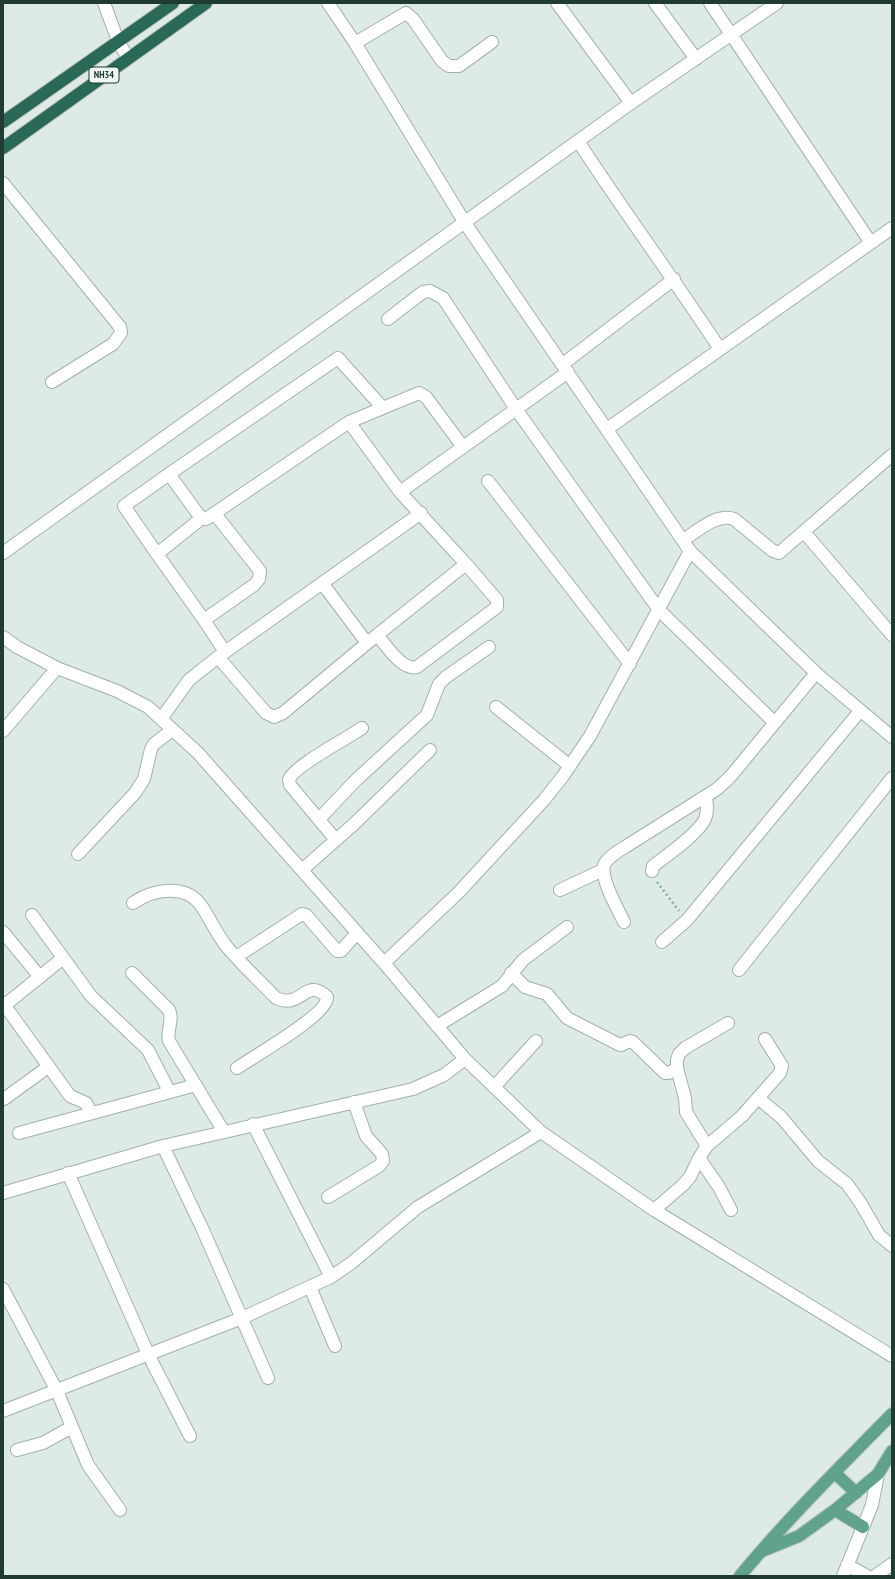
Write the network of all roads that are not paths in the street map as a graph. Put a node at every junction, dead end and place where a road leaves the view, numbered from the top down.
1 (104, 3) edge
2 (173, 3) edge
3 (206, 3) edge
4 (328, 3) edge
5 (557, 3) edge
6 (655, 3) edge
7 (710, 3) edge
8 (771, 4) edge
9 (732, 34) junction
10 (118, 41) junction
11 (492, 42) dead end
12 (355, 43) junction
13 (128, 58) junction
14 (696, 59) junction
15 (631, 103) junction
16 (3, 122) edge
17 (578, 141) junction
18 (3, 148) edge
19 (3, 183) edge
20 (465, 223) junction
21 (892, 228) edge
22 (871, 243) junction
23 (674, 279) junction
24 (388, 319) dead end
25 (720, 349) junction
26 (565, 368) junction
27 (52, 382) dead end
28 (382, 407) junction
29 (516, 409) junction
30 (349, 422) junction
31 (607, 429) junction
32 (463, 447) junction
33 (892, 455) edge
34 (169, 474) junction
35 (488, 481) dead end
36 (400, 492) junction
37 (420, 513) junction
38 (215, 514) junction
39 (202, 518) junction
40 (804, 532) junction
41 (683, 540) junction
42 (690, 551) junction
43 (3, 553) edge
44 (157, 554) junction
45 (466, 564) junction
46 (322, 583) junction
47 (659, 610) junction
48 (204, 620) junction
49 (892, 635) edge
50 (3, 637) edge
51 (372, 639) junction
52 (489, 647) dead end
53 (221, 654) junction
54 (630, 664) junction
55 (57, 668) junction
56 (816, 673) junction
57 (496, 707) dead end
58 (860, 711) junction
59 (161, 719) junction
60 (774, 722) junction
61 (362, 728) dead end
62 (172, 730) junction
63 (3, 731) edge
64 (892, 737) edge
65 (430, 750) dead end
66 (570, 766) junction
67 (892, 778) edge
68 (706, 797) junction
69 (318, 819) junction
70 (336, 840) junction
71 (78, 854) dead end
72 (302, 870) junction
73 (603, 870) junction
74 (652, 871) road end
75 (560, 890) dead end
76 (133, 904) dead end
77 (32, 915) dead end
78 (624, 922) dead end
79 (568, 927) dead end
80 (3, 932) edge
81 (358, 932) junction
82 (662, 942) dead end
83 (236, 957) junction
84 (62, 958) junction
85 (384, 963) junction
86 (738, 970) dead end
87 (132, 973) dead end
88 (511, 973) junction
89 (40, 977) junction
90 (4, 1004) edge
91 (728, 1023) dead end
92 (438, 1026) junction
93 (765, 1039) dead end
94 (536, 1041) dead end
95 (465, 1059) junction
96 (48, 1067) junction
97 (237, 1068) dead end
98 (677, 1068) junction
99 (196, 1085) junction
100 (494, 1087) junction
101 (169, 1091) junction
102 (758, 1098) junction
103 (4, 1099) edge
104 (354, 1102) junction
105 (91, 1113) junction
106 (253, 1124) junction
107 (224, 1132) junction
108 (541, 1132) junction
109 (19, 1133) dead end
110 (163, 1146) junction
111 (708, 1146) junction
112 (699, 1158) junction
113 (68, 1173) junction
114 (3, 1193) edge
115 (328, 1197) dead end
116 (654, 1210) junction
117 (731, 1210) dead end
118 (892, 1246) edge
119 (331, 1277) junction
120 (310, 1287) junction
121 (3, 1289) edge
122 (242, 1318) junction
123 (335, 1346) dead end
124 (149, 1356) junction
125 (892, 1356) edge
126 (268, 1378) dead end
127 (57, 1391) junction
128 (3, 1411) edge
129 (892, 1414) edge
130 (72, 1427) junction
131 (190, 1436) dead end
132 (17, 1450) dead end
133 (892, 1451) edge
134 (835, 1472) junction
135 (878, 1474) junction
136 (856, 1493) junction
137 (120, 1510) dead end
138 (835, 1510) junction
139 (863, 1527) junction
140 (759, 1552) junction
141 (892, 1564) edge
142 (845, 1571) edge
143 (740, 1576) edge
144 (867, 1576) edge
145 (875, 1576) edge

1 - 10 street
2 - 10 highway, NH34
3 - 13 highway, NH34
4 - 12 street
5 - 15 street
6 - 14 street
7 - 9 street
8 - 9 street
9 - 14 street
9 - 22 street
10 - 13 street
10 - 16 highway, NH34
11 - 12 street
12 - 20 street
13 - 18 highway, NH34
14 - 15 street
15 - 17 street
17 - 20 street
17 - 23 street
19 - 27 street
20 - 26 street
20 - 43 street
21 - 22 street
22 - 25 street
23 - 25 street
23 - 26 street
24 - 29 street
25 - 31 street
26 - 29 street
26 - 31 street
28 - 30 street
28 - 32 street
28 - 34 street
29 - 32 street
29 - 47 street
30 - 36 street
30 - 38 street
31 - 41 street
32 - 36 street
33 - 40 street
34 - 39 street
34 - 44 street
35 - 54 street
36 - 37 street
37 - 45 street
37 - 46 street
38 - 39 street
38 - 48 street
39 - 44 street
40 - 41 street
40 - 49 street
41 - 42 street
42 - 47 street
42 - 56 street
44 - 48 street
45 - 51 street
45 - 51 street
46 - 51 street
46 - 53 street
47 - 54 street
47 - 60 street
48 - 53 street
50 - 55 street
51 - 53 street
52 - 69 street
53 - 59 street
54 - 66 street
55 - 59 street
55 - 63 street
56 - 58 street
56 - 60 street
57 - 66 street
58 - 64 street
58 - 82 street
59 - 62 street
60 - 68 street
61 - 69 street
62 - 71 street
62 - 72 street
65 - 70 street
66 - 85 street
67 - 86 street
68 - 73 street
68 - 74 street
69 - 70 street
70 - 72 street
72 - 81 street
73 - 75 street
73 - 78 street
76 - 83 street
77 - 84 street
79 - 88 street
80 - 89 street
81 - 83 street
81 - 85 street
83 - 97 street
84 - 89 street
84 - 101 street
85 - 92 street
87 - 99 street
88 - 92 street
88 - 98 street
89 - 90 street
90 - 96 street
91 - 98 street
92 - 95 street
93 - 102 street
94 - 100 street
95 - 100 street
95 - 104 street
96 - 103 street
96 - 105 street
98 - 111 street
99 - 101 street
99 - 107 street
100 - 108 street
101 - 105 street
102 - 111 street
102 - 118 street
104 - 106 street
104 - 115 street
105 - 109 street
106 - 107 street
106 - 119 street
107 - 110 street
108 - 116 street
108 - 119 street
110 - 113 street
110 - 122 street
111 - 112 street
112 - 116 street
112 - 117 street
113 - 114 street
113 - 124 street
116 - 125 street
119 - 120 street
120 - 122 street
120 - 123 street
121 - 127 street
122 - 124 street
122 - 126 street
124 - 127 street
124 - 131 street
127 - 128 street
127 - 130 street
129 - 134 main road
130 - 132 street
130 - 137 street
133 - 135 main road
134 - 136 main road
134 - 140 main road
135 - 136 main road
135 - 139 street
136 - 138 main road
138 - 139 main road
138 - 140 main road
139 - 142 street
140 - 143 main road
141 - 145 street
142 - 144 street

